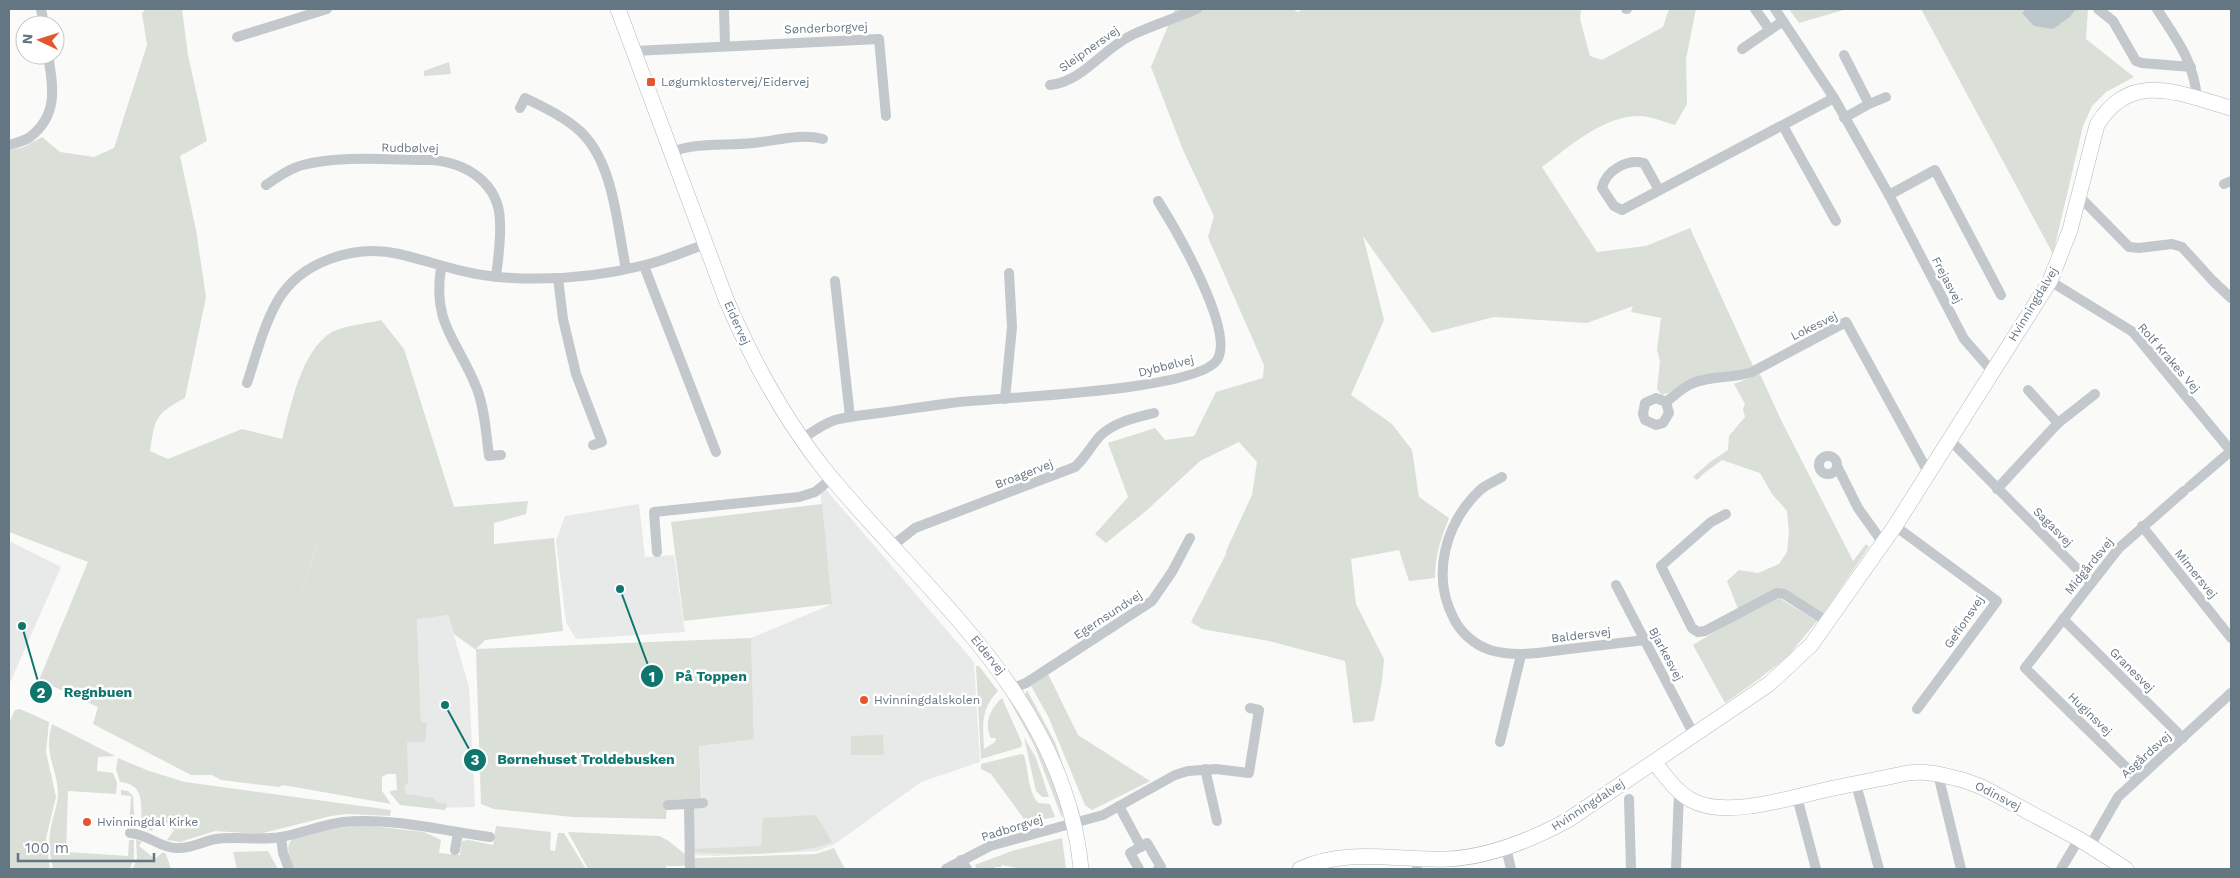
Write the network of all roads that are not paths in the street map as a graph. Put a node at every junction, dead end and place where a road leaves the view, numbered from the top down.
1 (327, 9) edge
2 (618, 9) edge
3 (724, 9) edge
4 (1197, 9) edge
5 (1755, 9) edge
6 (1775, 9) edge
7 (2098, 9) edge
8 (2157, 9) edge
9 (1783, 21) junction
10 (1770, 30) junction
11 (237, 37) dead end
12 (725, 45) junction
13 (1742, 49) dead end
14 (634, 51) junction
15 (1844, 55) dead end
16 (50, 65) edge
17 (2191, 67) junction
18 (1050, 85) dead end
19 (1834, 98) junction
20 (1886, 98) dead end
21 (2197, 99) junction
22 (1869, 104) junction
23 (520, 108) dead end
24 (2231, 108) edge
25 (886, 116) dead end
26 (1844, 118) junction
27 (1783, 126) junction
28 (822, 139) dead end
29 (9, 145) edge
30 (671, 152) junction
31 (266, 185) dead end
32 (1659, 190) junction
33 (1889, 195) junction
34 (2079, 196) junction
35 (1158, 201) dead end
36 (1836, 221) dead end
37 (706, 244) junction
38 (644, 266) junction
39 (441, 268) junction
40 (626, 269) junction
41 (1009, 273) dead end
42 (496, 277) junction
43 (558, 278) junction
44 (835, 281) dead end
45 (2050, 281) junction
46 (2001, 295) dead end
47 (2231, 298) edge
48 (1992, 371) junction
49 (247, 383) dead end
50 (2028, 390) dead end
51 (2095, 394) dead end
52 (1005, 399) junction
53 (1666, 402) dead end
54 (1154, 412) dead end
55 (850, 417) junction
56 (2058, 423) junction
57 (802, 439) junction
58 (1950, 440) junction
59 (593, 445) dead end
60 (2231, 451) edge
61 (716, 452) dead end
62 (501, 455) dead end
63 (1837, 466) dead end
64 (1928, 472) junction
65 (1502, 477) dead end
66 (832, 478) junction
67 (1997, 489) junction
68 (1726, 514) dead end
69 (1895, 526) junction
70 (2142, 526) junction
71 (1190, 538) dead end
72 (1883, 544) junction
73 (892, 546) junction
74 (657, 552) dead end
75 (2091, 583) junction
76 (1616, 585) dead end
77 (2063, 619) junction
78 (1828, 622) junction
79 (2231, 638) edge
80 (1645, 640) junction
81 (1521, 655) junction
82 (2024, 668) joint
83 (1014, 688) junction
84 (2231, 693) edge
85 (1250, 708) dead end
86 (1917, 709) dead end
87 (1694, 735) junction
88 (2183, 738) junction
89 (1500, 742) dead end
90 (1654, 762) junction
91 (1204, 769) junction
92 (1938, 774) junction
93 (2138, 778) junction
94 (1856, 784) junction
95 (1679, 792) junction
96 (1797, 797) junction
97 (1629, 800) dead end
98 (702, 803) dead end
99 (689, 804) junction
100 (668, 805) dead end
101 (1118, 806) junction
102 (1217, 821) dead end
103 (1073, 824) junction
104 (458, 832) junction
105 (130, 833) dead end
106 (281, 837) junction
107 (490, 837) dead end
108 (2085, 843) junction
109 (1141, 846) junction
110 (1506, 848) junction
111 (455, 850) dead end
112 (961, 860) junction
113 (1418, 864) edge
114 (289, 869) edge
115 (690, 869) edge
116 (946, 869) edge
117 (967, 869) edge
118 (1081, 869) edge
119 (1139, 869) edge
120 (1158, 869) edge
121 (1300, 869) edge
122 (1511, 869) edge
123 (1631, 869) edge
124 (1676, 869) edge
125 (1816, 869) edge
126 (1879, 869) edge
127 (1961, 869) edge
128 (2061, 869) edge
129 (2126, 869) edge

1 - 11 street
2 - 14 street, Eidervej
3 - 12 street
4 - 18 street, Sleipnersvej
5 - 10 street
6 - 9 street, Frejasvej
7 - 17 street
8 - 17 street
9 - 10 street
9 - 19 street, Frejasvej
10 - 13 street
12 - 14 street, Sønderborgvej
12 - 25 street, Sønderborgvej
14 - 30 street, Eidervej
15 - 22 street
16 - 29 street
17 - 21 street
19 - 26 street, Frejasvej
19 - 27 street
20 - 22 street
21 - 24 street, Hvinningdalvej
21 - 34 street, Hvinningdalvej
22 - 26 street
23 - 40 street
26 - 33 street, Frejasvej
27 - 32 street
27 - 36 street
28 - 30 street
30 - 37 street, Eidervej
31 - 42 street, Rudbølvej
32 - 32 street
33 - 46 street
33 - 48 street, Frejasvej
34 - 45 street, Hvinningdalvej
34 - 47 street
35 - 52 street, Dybbølvej
37 - 38 street
37 - 57 street, Eidervej
38 - 40 street
38 - 61 street
39 - 42 street
39 - 49 street
39 - 62 street
40 - 43 street
41 - 52 street
42 - 43 street
43 - 59 street
44 - 55 street
45 - 48 street, Hvinningdalvej
45 - 60 street, Rolf Krakes Vej
48 - 58 street, Hvinningdalvej
50 - 56 street
51 - 56 street
52 - 55 street, Dybbølvej
53 - 64 street, Lokesvej
54 - 73 street, Broagervej
55 - 57 street, Dybbølvej
56 - 67 street
57 - 66 street, Eidervej
58 - 64 street, Hvinningdalvej
58 - 67 street, Sagasvej
60 - 70 street, Midgårdsvej
63 - 72 street
64 - 69 street, Hvinningdalvej
65 - 81 street, Baldersvej
66 - 73 street, Eidervej
66 - 74 street
67 - 75 street, Sagasvej
68 - 78 street
69 - 72 street, Hvinningdalvej
69 - 86 street, Gefionsvej
70 - 75 street, Midgårdsvej
70 - 79 street, Mimersvej
71 - 83 street, Egernsundvej
72 - 78 street, Hvinningdalvej
73 - 83 street, Eidervej
75 - 77 street, Midgårdsvej
76 - 80 street, Bjarkesvej
77 - 82 street, Midgårdsvej
77 - 88 street, Granesvej
78 - 87 street, Hvinningdalvej
80 - 81 street, Baldersvej
80 - 87 street, Bjarkesvej
81 - 89 street
82 - 93 street, Huginsvej
83 - 103 street, Eidervej
84 - 88 street, Asgårdsvej
85 - 91 street, Padborgvej
87 - 90 street, Hvinningdalvej
88 - 93 street, Asgårdsvej
90 - 95 street, Odinsvej
90 - 110 street, Hvinningdalvej
91 - 101 street, Padborgvej
91 - 102 street
92 - 94 street, Odinsvej
92 - 108 street, Odinsvej
92 - 127 street
93 - 108 street, Asgårdsvej
94 - 96 street, Odinsvej
94 - 126 street
95 - 96 street, Odinsvej
95 - 124 street
96 - 125 street
97 - 123 street
98 - 99 street
99 - 100 street
99 - 115 street
101 - 103 street, Padborgvej
101 - 109 street
103 - 112 street, Padborgvej
103 - 118 street, Eidervej
104 - 106 street
104 - 107 street
104 - 111 street
105 - 106 street
106 - 114 street
108 - 128 street, Asgårdsvej
108 - 129 street, Odinsvej
109 - 119 street
109 - 120 street
110 - 113 street, Hvinningdalvej
110 - 122 street
112 - 116 street, Padborgvej
112 - 117 street
113 - 121 street, Hvinningdalvej

